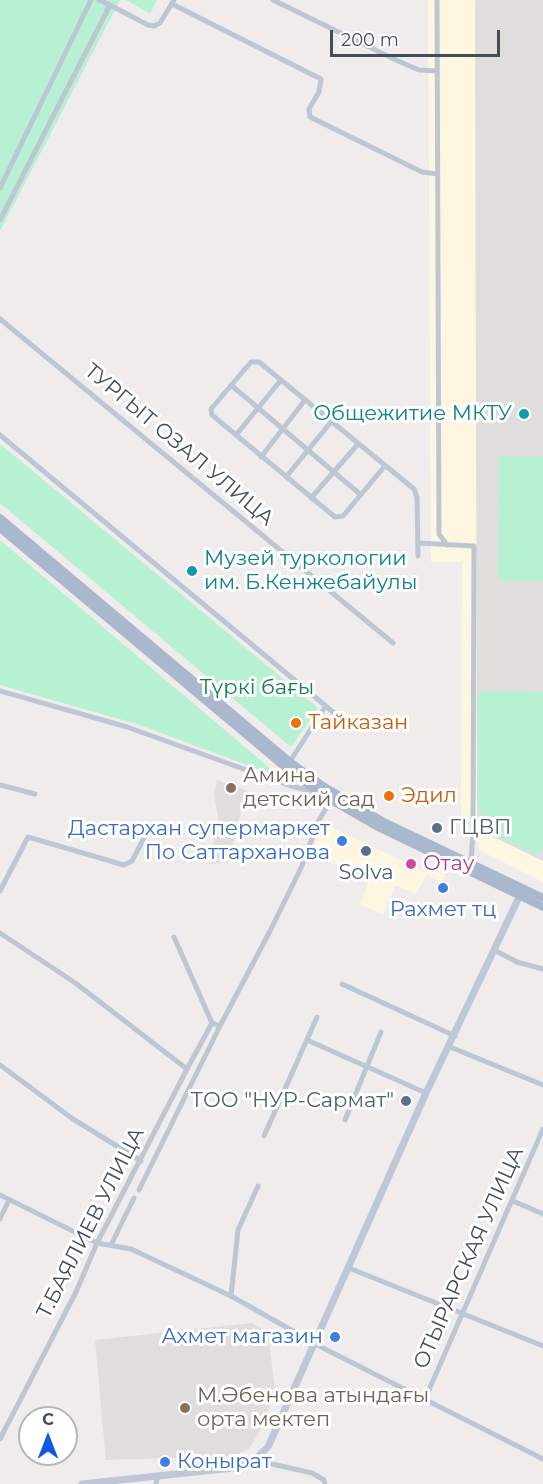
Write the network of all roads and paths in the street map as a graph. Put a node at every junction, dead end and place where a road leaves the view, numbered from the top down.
1 (91, 0) edge
2 (99, 0) edge
3 (273, 0) edge
4 (437, 0) edge
5 (173, 2) edge
6 (110, 6) junction
7 (437, 71) junction
8 (437, 174) junction
9 (0, 189) edge
10 (0, 219) edge
11 (0, 319) edge
12 (281, 380) junction
13 (231, 385) junction
14 (305, 400) junction
15 (258, 408) junction
16 (332, 422) junction
17 (283, 429) junction
18 (0, 435) edge
19 (236, 435) junction
20 (358, 444) junction
21 (309, 451) junction
22 (261, 457) junction
23 (384, 467) junction
24 (334, 472) junction
25 (286, 477) junction
26 (361, 495) junction
27 (311, 498) junction
28 (0, 518) edge
29 (0, 528) edge
30 (419, 543) junction
31 (447, 545) junction
32 (418, 556) dead end
33 (393, 643) dead end
34 (0, 691) edge
35 (325, 707) junction
36 (345, 722) dead end
37 (288, 765) junction
38 (279, 780) junction
39 (0, 785) edge
40 (319, 793) junction
41 (34, 794) dead end
42 (331, 800) junction
43 (146, 834) dead end
44 (471, 863) junction
45 (0, 891) edge
46 (521, 892) junction
47 (543, 898) edge
48 (543, 907) edge
49 (0, 933) edge
50 (174, 937) dead end
51 (494, 950) junction
52 (543, 969) edge
53 (342, 984) dead end
54 (317, 1017) dead end
55 (213, 1023) junction
56 (220, 1026) junction
57 (381, 1032) dead end
58 (454, 1036) junction
59 (307, 1040) junction
60 (450, 1047) junction
61 (0, 1065) edge
62 (367, 1066) junction
63 (188, 1069) junction
64 (543, 1085) edge
65 (426, 1093) junction
66 (345, 1120) dead end
67 (543, 1129) edge
68 (264, 1136) dead end
69 (141, 1161) junction
70 (258, 1186) dead end
71 (139, 1190) dead end
72 (0, 1195) edge
73 (134, 1198) dead end
74 (9, 1200) junction
75 (513, 1201) junction
76 (543, 1214) edge
77 (0, 1219) edge
78 (97, 1243) junction
79 (111, 1245) junction
80 (349, 1268) junction
81 (231, 1296) junction
82 (462, 1313) junction
83 (316, 1341) junction
84 (543, 1346) edge
85 (425, 1399) junction
86 (0, 1439) edge
87 (543, 1459) edge
88 (254, 1460) junction
89 (156, 1481) edge
90 (82, 1484) edge
91 (325, 1484) edge

1 - 9 street
2 - 6 street
3 - 7 street
4 - 7 street
5 - 6 street
5 - 8 street
6 - 10 street
7 - 8 street
8 - 31 street
11 - 33 street, ТУРГЫТ ОЗАЛ УЛИЦА
12 - 13 street
12 - 14 street
12 - 15 street
13 - 15 street
13 - 19 street
14 - 16 street
14 - 17 street
15 - 17 street
15 - 19 street
16 - 20 street
16 - 21 street
17 - 21 street
17 - 22 street
18 - 35 street
19 - 22 street
20 - 23 street
20 - 24 street
21 - 24 street
21 - 25 street
22 - 25 street
23 - 26 street
23 - 30 street
24 - 26 street
24 - 27 street
25 - 27 street
26 - 27 street
28 - 37 main road
29 - 37 main road
30 - 31 street
30 - 32 street
31 - 44 street
34 - 38 street
35 - 36 street
35 - 37 street
37 - 38 street
37 - 40 main road
37 - 44 main road
38 - 40 street
39 - 41 street
40 - 42 main road
42 - 46 main road
42 - 56 street, Т.БАЯЛИЕВ УЛИЦА
43 - 45 street
44 - 46 main road
46 - 47 main road
46 - 48 main road
46 - 51 main road
49 - 63 street
50 - 55 street
51 - 52 street
51 - 58 main road
53 - 58 street
54 - 59 street
55 - 56 street
55 - 63 street, Т.БАЯЛИЕВ УЛИЦА
56 - 71 street, Т.БАЯЛИЕВ УЛИЦА
57 - 62 street
58 - 60 main road
59 - 62 street
59 - 68 street
60 - 64 street
60 - 65 main road
61 - 69 street
62 - 65 street
62 - 66 street
63 - 69 street, Т.БАЯЛИЕВ УЛИЦА
65 - 80 main road
67 - 75 street, ОТЫРАРСКАЯ УЛИЦА
69 - 78 street, Т.БАЯЛИЕВ УЛИЦА
70 - 81 street
72 - 74 street
73 - 79 street, Т.БАЯЛИЕВ УЛИЦА
74 - 77 street
74 - 78 street
75 - 76 street
75 - 82 street, ОТЫРАРСКАЯ УЛИЦА
78 - 79 street
78 - 86 street, Т.БАЯЛИЕВ УЛИЦА
79 - 81 street
80 - 82 street
80 - 83 main road
81 - 83 street
82 - 84 street
82 - 85 street, ОТЫРАРСКАЯ УЛИЦА
83 - 85 street
83 - 88 main road
85 - 87 street
88 - 89 main road
88 - 91 street
89 - 90 main road

